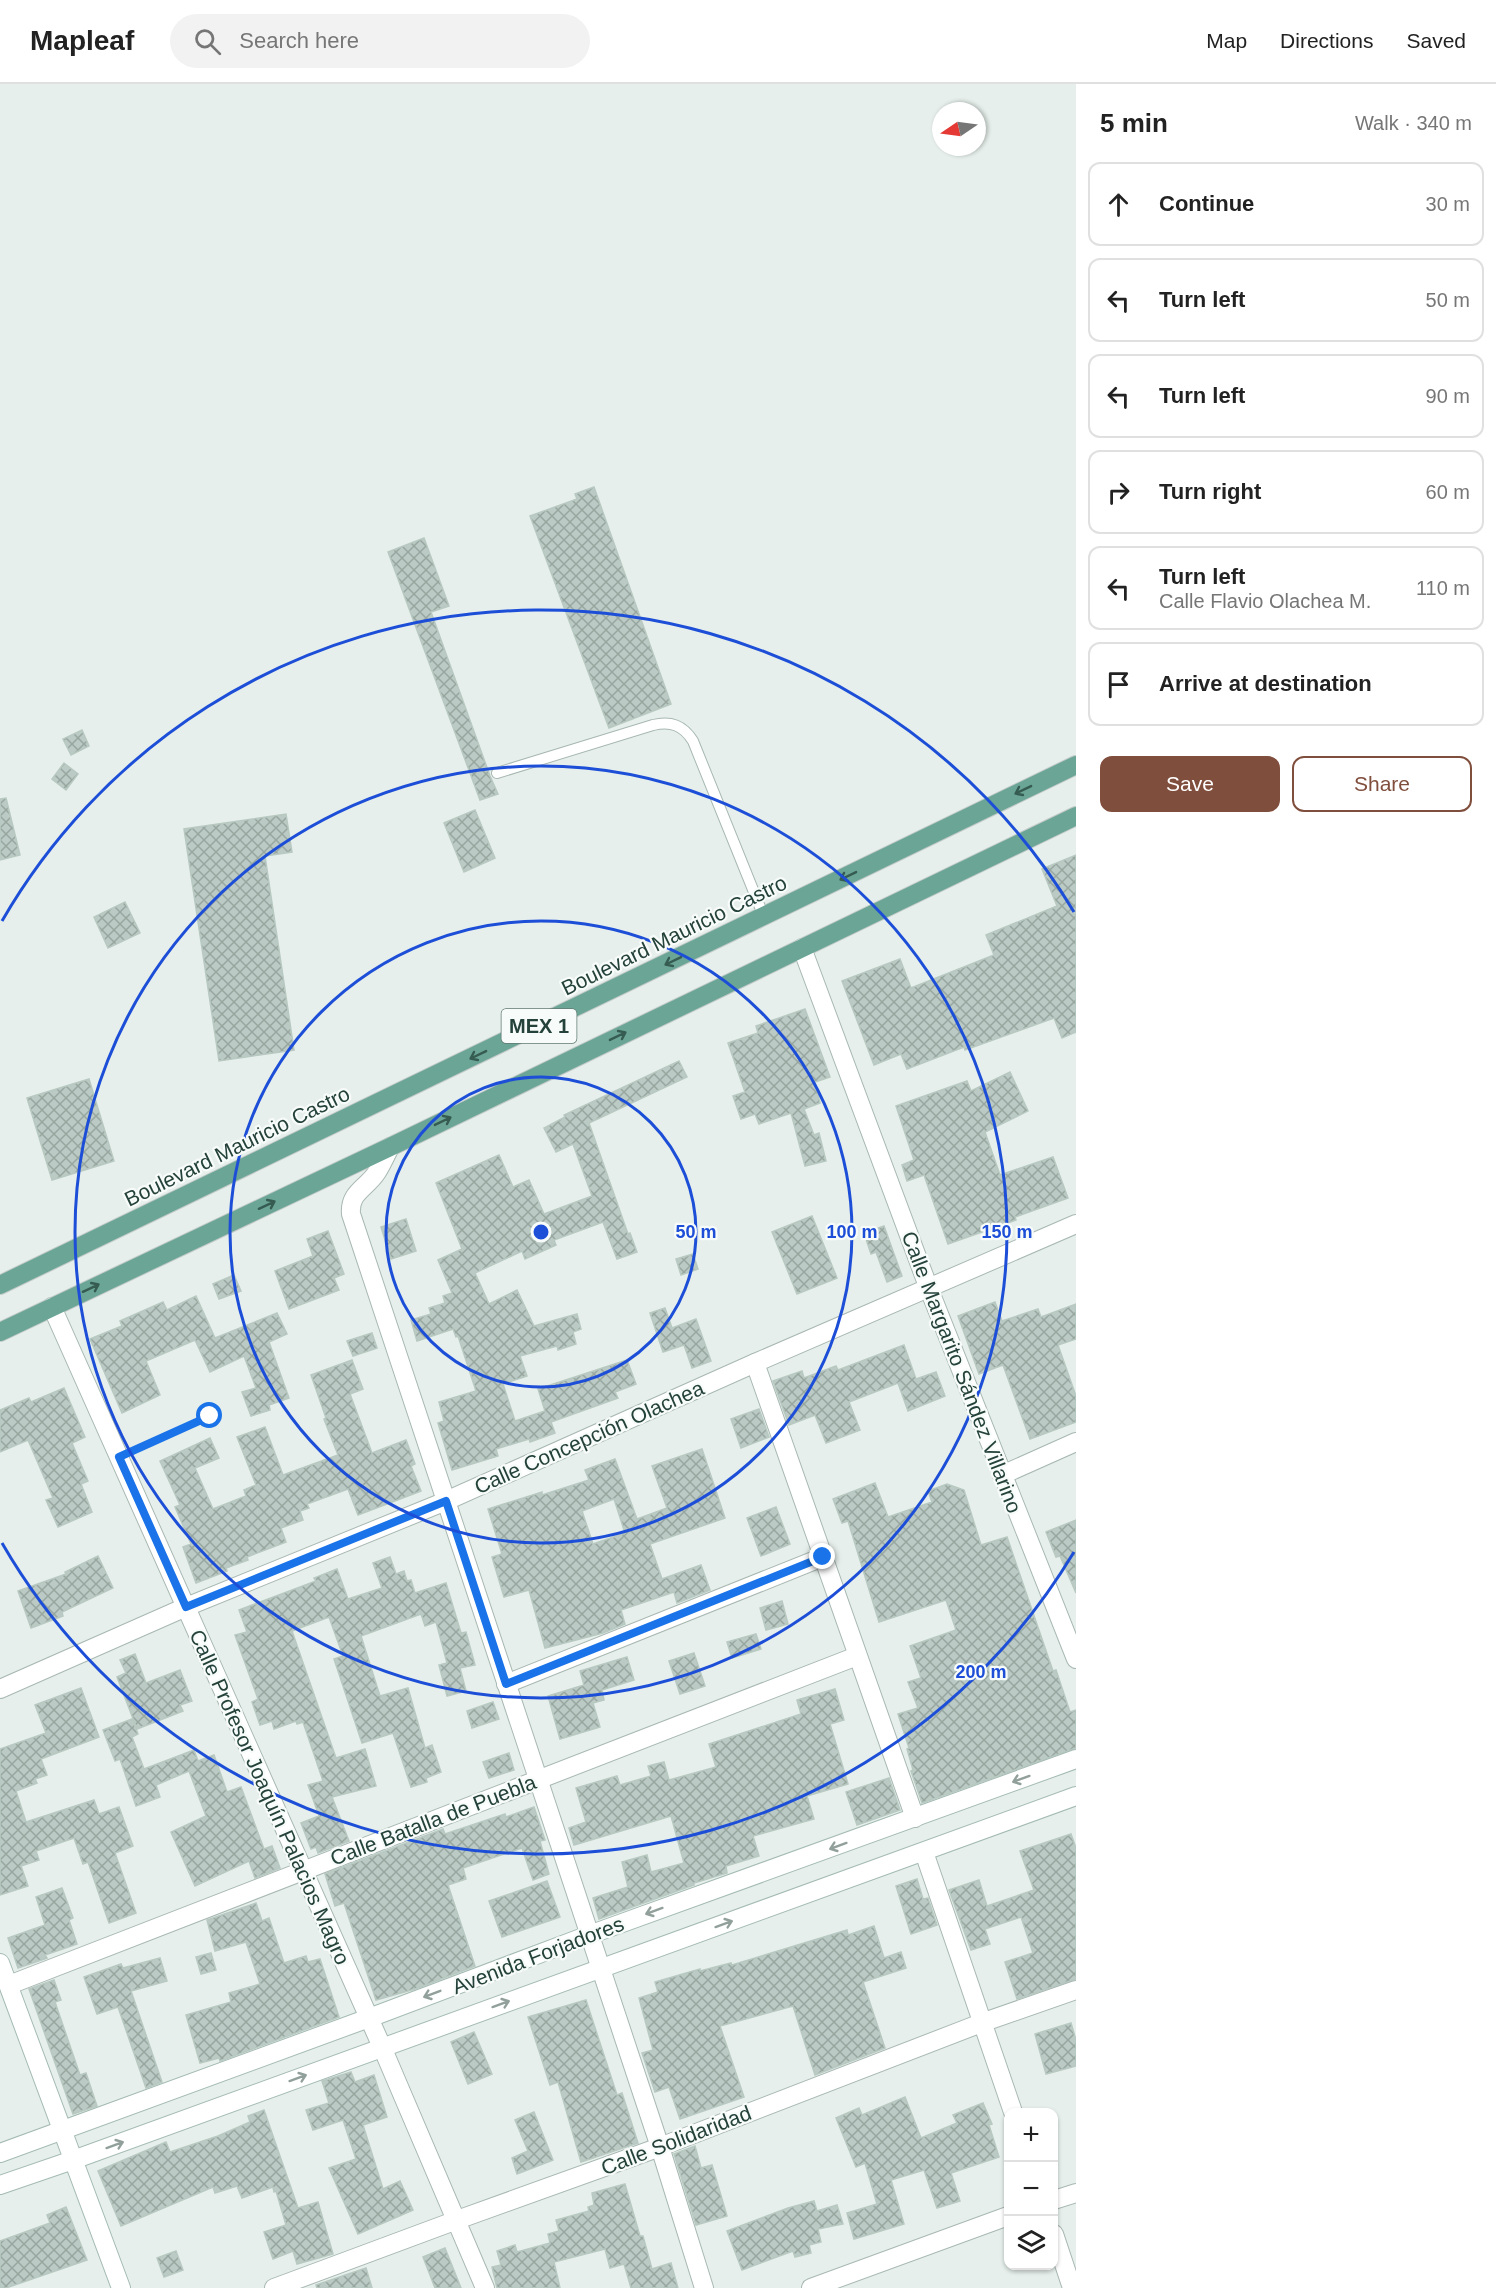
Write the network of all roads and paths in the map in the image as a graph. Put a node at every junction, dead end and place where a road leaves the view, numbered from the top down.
1 (1076, 765) edge
2 (497, 773) dead end
3 (1076, 816) edge
4 (764, 917) junction
5 (802, 948) junction
6 (390, 1147) junction
7 (1076, 1224) edge
8 (0, 1285) edge
9 (929, 1289) junction
10 (52, 1307) junction
11 (0, 1332) edge
12 (755, 1363) junction
13 (210, 1416) dead end
14 (1076, 1442) edge
15 (119, 1457) junction
16 (1002, 1475) junction
17 (446, 1501) junction
18 (823, 1557) junction
19 (186, 1607) junction
20 (1074, 1651) edge
21 (857, 1656) junction
22 (506, 1684) junction
23 (0, 1689) edge
24 (1076, 1759) edge
25 (538, 1779) junction
26 (1076, 1796) edge
27 (915, 1818) junction
28 (924, 1852) junction
29 (303, 1871) junction
30 (589, 1935) junction
31 (0, 1963) edge
32 (600, 1969) junction
33 (9, 1985) junction
34 (1076, 1990) edge
35 (369, 2018) junction
36 (984, 2022) junction
37 (382, 2047) junction
38 (1012, 2108) edge
39 (63, 2130) junction
40 (660, 2148) junction
41 (0, 2153) edge
42 (74, 2160) junction
43 (0, 2185) edge
44 (1076, 2193) edge
45 (1058, 2198) edge
46 (1004, 2217) edge
47 (457, 2220) junction
48 (1058, 2248) edge
49 (121, 2288) edge
50 (274, 2288) edge
51 (485, 2288) edge
52 (705, 2288) edge
53 (811, 2288) edge
54 (1072, 2288) edge

1 -> 4 main road, Boulevard Mauricio Castro / MEX 1
2 - 4 lane
3 - 5 main road, MEX 1
4 -> 8 main road, Boulevard Mauricio Castro / MEX 1
6 -> 5 main road, MEX 1
5 - 9 street, Calle Margarito Sández Villarino
10 -> 6 main road, MEX 1
6 - 17 street
7 - 9 street, Calle Concepción Olachea
9 - 12 street, Calle Concepción Olachea
9 - 16 street, Calle Margarito Sández Villarino
10 - 11 main road, MEX 1
10 - 15 street, Calle Profesor Joaquín Palacios Magro
12 - 17 street, Calle Concepción Olachea
12 - 18 street
13 - 15 path
14 - 16 street
15 - 19 street, Calle Profesor Joaquín Palacios Magro
16 - 20 street, Calle Margarito Sández Villarino
17 - 19 street, Calle Concepción Olachea
17 - 22 street
18 - 21 street
18 - 22 street
19 - 23 street, Calle Concepción Olachea
19 - 29 street, Calle Profesor Joaquín Palacios Magro
21 - 25 street, Calle Batalla de Puebla
21 - 27 street
22 - 25 street
24 -> 27 street, Avenida Forjadores
25 - 29 street, Calle Batalla de Puebla
25 - 30 street
26 - 28 street, Avenida Forjadores
27 -> 30 street, Avenida Forjadores
32 -> 28 street, Avenida Forjadores
28 - 36 street
29 - 33 street, Calle Batalla de Puebla
29 - 35 street, Calle Profesor Joaquín Palacios Magro
30 - 32 street
30 -> 35 street, Avenida Forjadores
31 - 33 street
37 -> 32 street, Avenida Forjadores
32 - 40 street
33 - 39 street
34 - 36 street, Calle Solidaridad
35 - 37 street, Calle Profesor Joaquín Palacios Magro
35 - 39 street, Avenida Forjadores
36 - 38 street
36 - 40 street, Calle Solidaridad
42 -> 37 street, Avenida Forjadores
37 - 47 street, Calle Profesor Joaquín Palacios Magro
39 - 41 street, Avenida Forjadores
39 - 42 street
40 - 47 street, Calle Solidaridad
40 - 52 street
42 - 43 street, Avenida Forjadores
42 - 49 street
44 - 45 street
46 - 53 street
47 - 50 street, Calle Solidaridad
47 - 51 street, Calle Profesor Joaquín Palacios Magro
48 - 54 street

